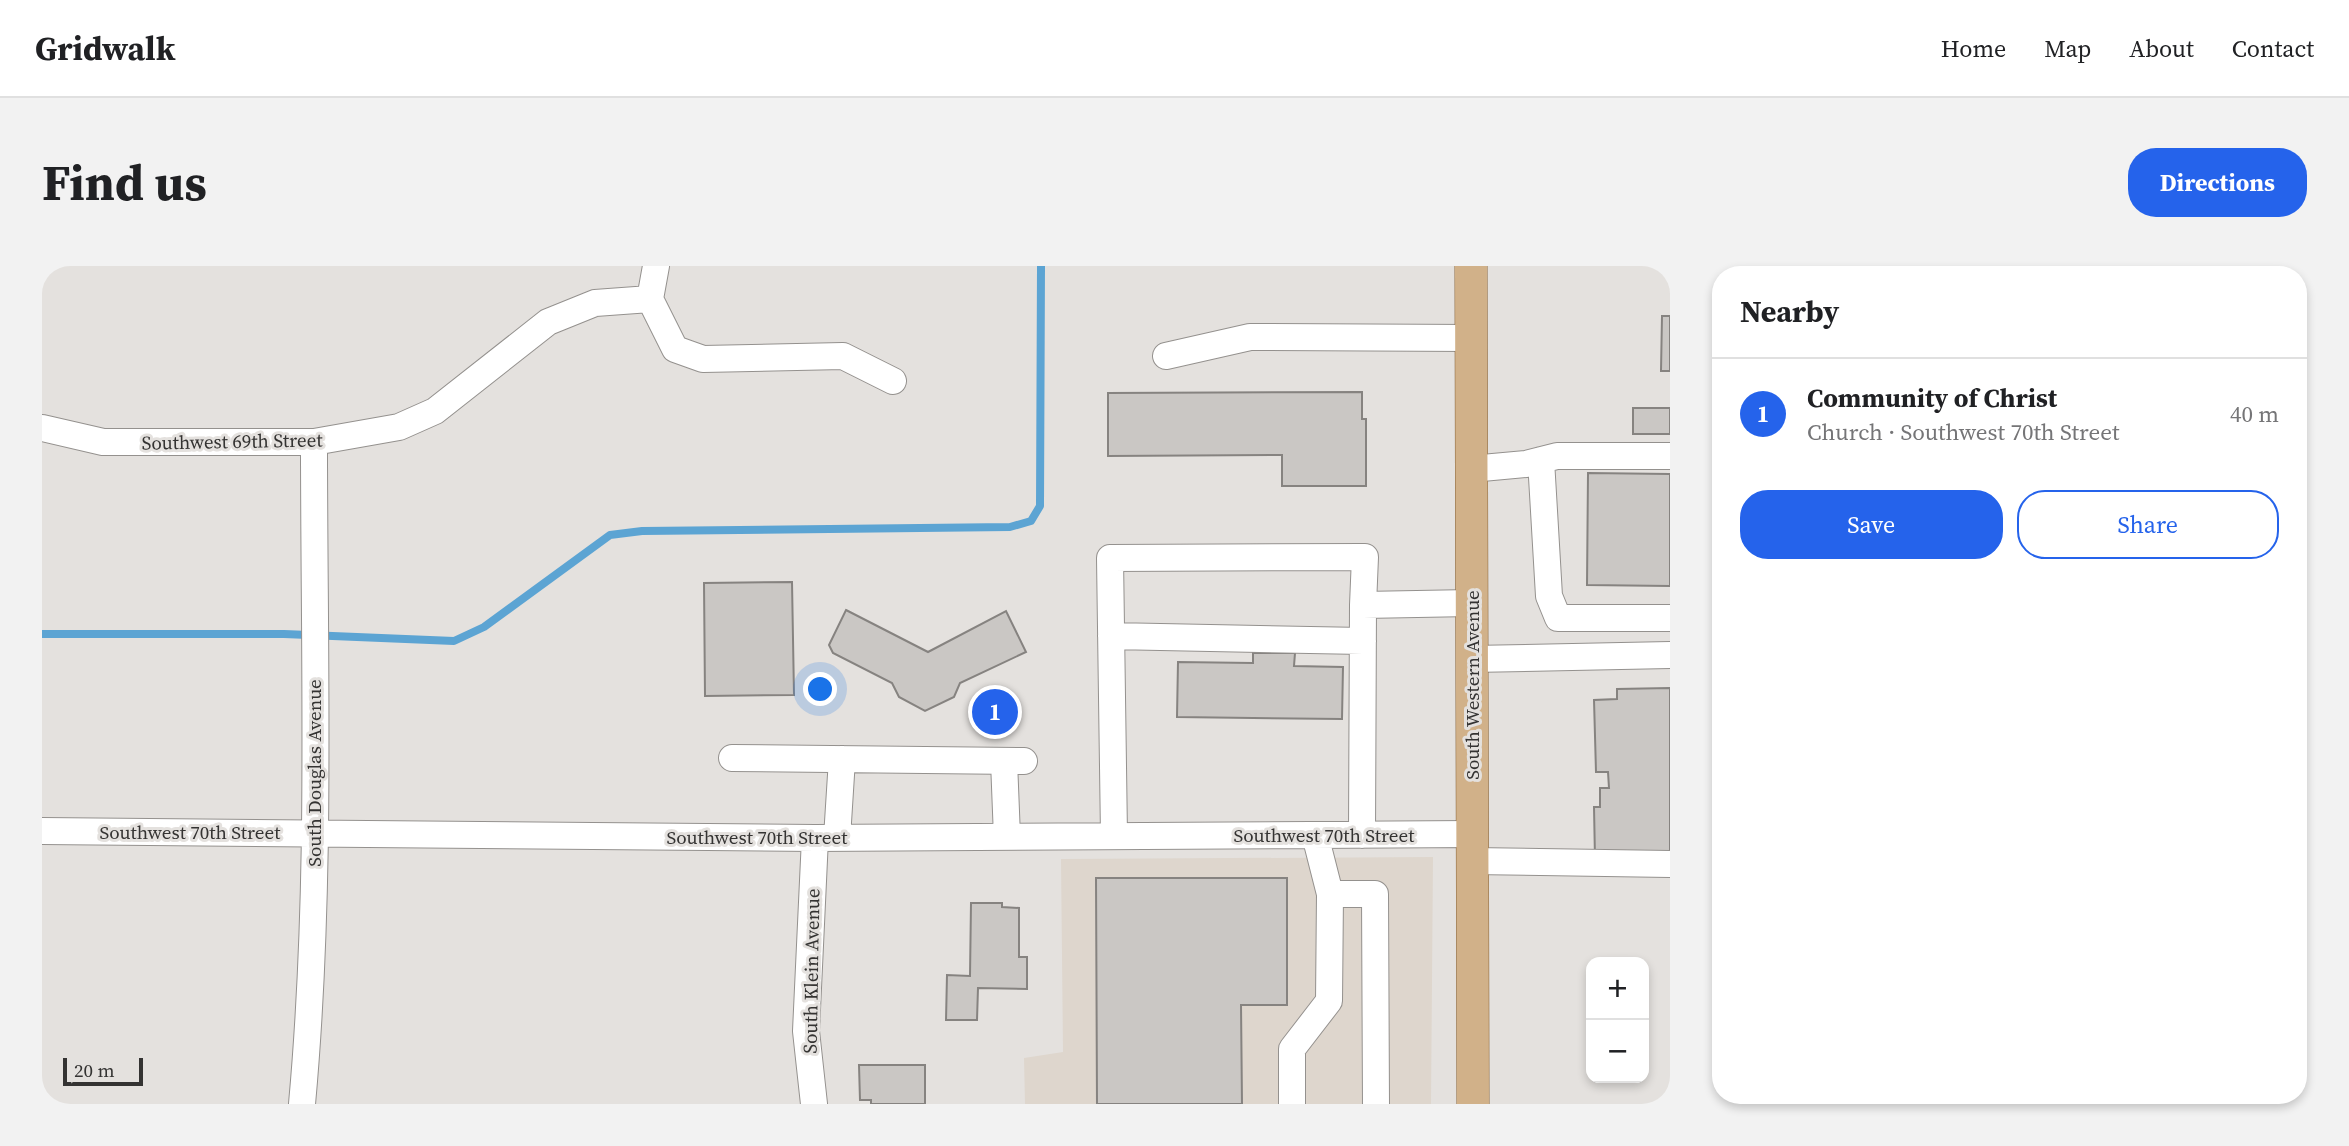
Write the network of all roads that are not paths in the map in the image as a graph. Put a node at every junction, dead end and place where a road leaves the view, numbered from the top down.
1 (656, 266) edge
2 (1471, 266) edge
3 (650, 299) junction
4 (1471, 338) junction
5 (1166, 356) dead end
6 (893, 381) dead end
7 (42, 428) edge
8 (314, 442) junction
9 (1670, 456) edge
10 (1541, 460) junction
11 (1471, 469) junction
12 (1471, 603) junction
13 (1363, 605) junction
14 (1571, 618) junction
15 (1670, 618) edge
16 (1111, 636) junction
17 (1363, 640) junction
18 (1670, 655) edge
19 (1574, 656) junction
20 (1471, 659) junction
21 (732, 758) dead end
22 (842, 759) junction
23 (42, 831) edge
24 (314, 833) junction
25 (1314, 835) junction
26 (1362, 835) junction
27 (1114, 836) junction
28 (1007, 837) junction
29 (826, 838) junction
30 (1472, 847) junction
31 (1670, 864) edge
32 (1330, 894) junction
33 (302, 1104) edge
34 (814, 1104) edge
35 (1292, 1104) edge
36 (1376, 1104) edge
37 (1473, 1104) edge

1 - 3 street
2 - 4 main road, South Western Avenue
3 - 6 street
3 - 8 street, Southwest 69th Street
4 - 5 street
4 - 11 main road, South Western Avenue
7 - 8 street, Southwest 69th Street
8 - 24 street, South Douglas Avenue
9 - 10 street
10 - 11 street
10 - 14 street
11 - 12 main road, South Western Avenue
12 - 13 street
12 - 20 main road, South Western Avenue
13 - 16 street
13 - 17 street
14 - 15 street
14 - 19 street
16 - 17 street
16 - 27 street
17 - 26 street
18 - 19 street
19 - 20 street
20 - 30 main road, South Western Avenue
21 - 22 street
22 - 28 street
22 - 29 street, South Klein Avenue
23 - 24 street, Southwest 70th Street
24 - 29 street, Southwest 70th Street
24 - 33 street, South Douglas Avenue
25 - 26 street, Southwest 70th Street
25 - 27 street, Southwest 70th Street
25 - 32 street
26 - 30 street, Southwest 70th Street
27 - 28 street, Southwest 70th Street
28 - 29 street, Southwest 70th Street
29 - 34 street, South Klein Avenue
30 - 31 street, Southwest 70th Street
30 - 37 main road, South Western Avenue
32 - 35 street
32 - 36 street

